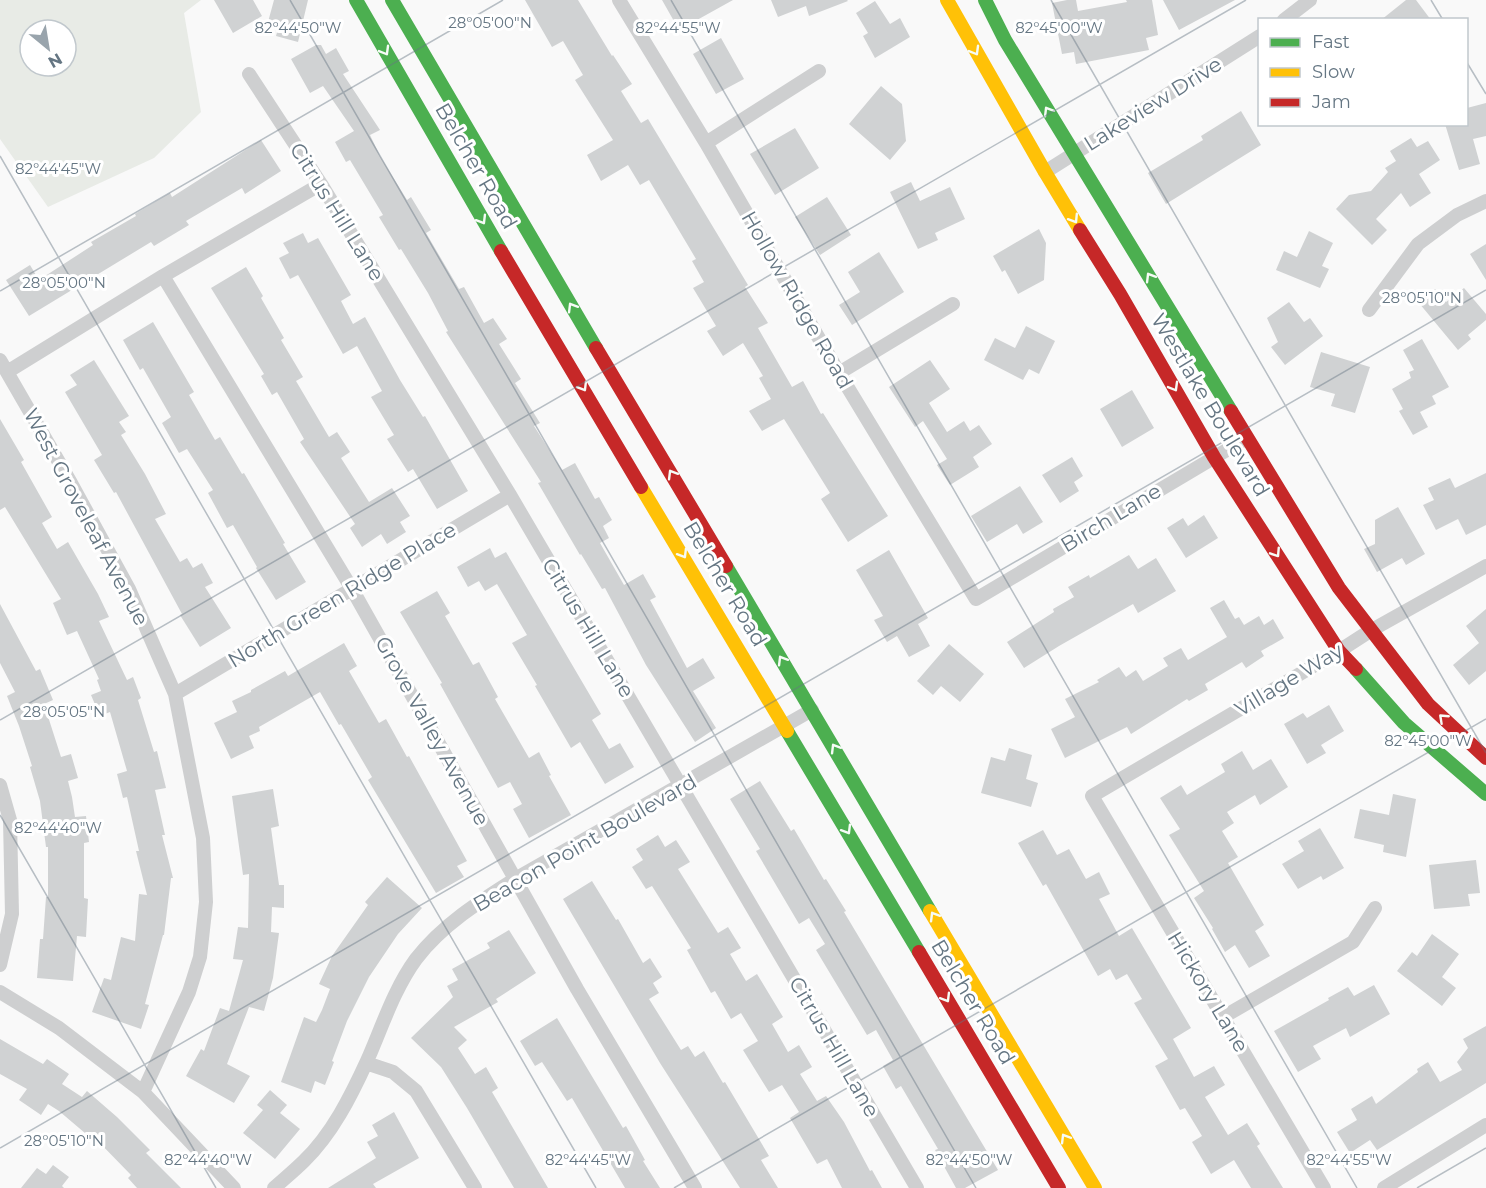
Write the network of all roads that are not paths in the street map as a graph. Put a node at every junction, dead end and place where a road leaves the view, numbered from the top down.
1 (356, 0) edge
2 (392, 0) edge
3 (619, 0) edge
4 (947, 0) edge
5 (985, 0) edge
6 (1310, 0) edge
7 (1287, 18) edge
8 (1258, 37) edge
9 (819, 70) dead end
10 (249, 74) dead end
11 (706, 143) junction
12 (1074, 154) junction
13 (1045, 172) junction
14 (321, 184) junction
15 (1486, 201) edge
16 (163, 276) junction
17 (953, 304) dead end
18 (1369, 310) dead end
19 (3, 366) edge
20 (838, 373) junction
21 (1247, 438) junction
22 (1214, 457) junction
23 (510, 495) junction
24 (1486, 566) edge
25 (352, 589) junction
26 (976, 599) joint
27 (1370, 631) junction
28 (1339, 651) junction
29 (175, 694) junction
30 (812, 710) junction
31 (785, 726) junction
32 (1486, 758) edge
33 (0, 785) edge
34 (681, 786) junction
35 (1486, 794) edge
36 (1092, 796) joint
37 (515, 879) junction
38 (1375, 908) dead end
39 (0, 965) edge
40 (0, 993) edge
41 (1223, 1017) junction
42 (366, 1063) junction
43 (143, 1092) junction
44 (1486, 1125) edge
45 (234, 1188) edge
46 (274, 1188) edge
47 (475, 1188) edge
48 (695, 1188) edge
49 (917, 1188) edge
50 (1059, 1188) edge
51 (1095, 1188) edge
52 (1324, 1188) edge
53 (1384, 1188) edge

1 -> 31 main road, Belcher Road
30 -> 2 main road, Belcher Road
3 - 11 street, Hollow Ridge Road
4 -> 13 main road, Westlake Boulevard
12 -> 5 main road, Westlake Boulevard
6 - 7 street
8 - 12 street, Lakeview Drive
9 - 11 street
10 - 14 street, Citrus Hill Lane
11 - 20 street, Hollow Ridge Road
12 - 13 street, Lakeview Drive
21 -> 12 main road, Westlake Boulevard
13 -> 22 main road, Westlake Boulevard
14 - 16 street
14 - 23 street, Citrus Hill Lane
15 - 18 street
16 - 19 street
16 - 25 street, Grove Valley Avenue
17 - 20 street
19 - 29 street, West Groveleaf Avenue
20 - 26 street, Hollow Ridge Road
21 - 22 street, Birch Lane
21 - 27 main road, Westlake Boulevard
22 - 26 street, Birch Lane
22 -> 28 main road, Westlake Boulevard
23 - 25 street, North Green Ridge Place
23 - 34 street, Citrus Hill Lane
24 - 27 street, Village Way
25 - 29 street, North Green Ridge Place
25 - 37 street, Grove Valley Avenue
27 - 28 street, Village Way
32 -> 27 main road, Westlake Boulevard
28 - 35 main road, Westlake Boulevard
28 - 36 street, Village Way
29 - 43 street, West Groveleaf Avenue
30 - 31 street, Beacon Point Boulevard
51 -> 30 main road, Belcher Road
31 - 34 street, Beacon Point Boulevard
31 -> 50 main road, Belcher Road
33 - 39 street
34 - 37 street, Beacon Point Boulevard
34 - 49 street, Citrus Hill Lane
36 - 41 street, Hickory Lane
37 - 42 street, Beacon Point Boulevard
37 - 48 street, Grove Valley Avenue
38 - 41 street
40 - 43 street
41 - 52 street, Hickory Lane
42 - 46 street, Beacon Point Boulevard
42 - 47 street
43 - 45 street
44 - 53 street

